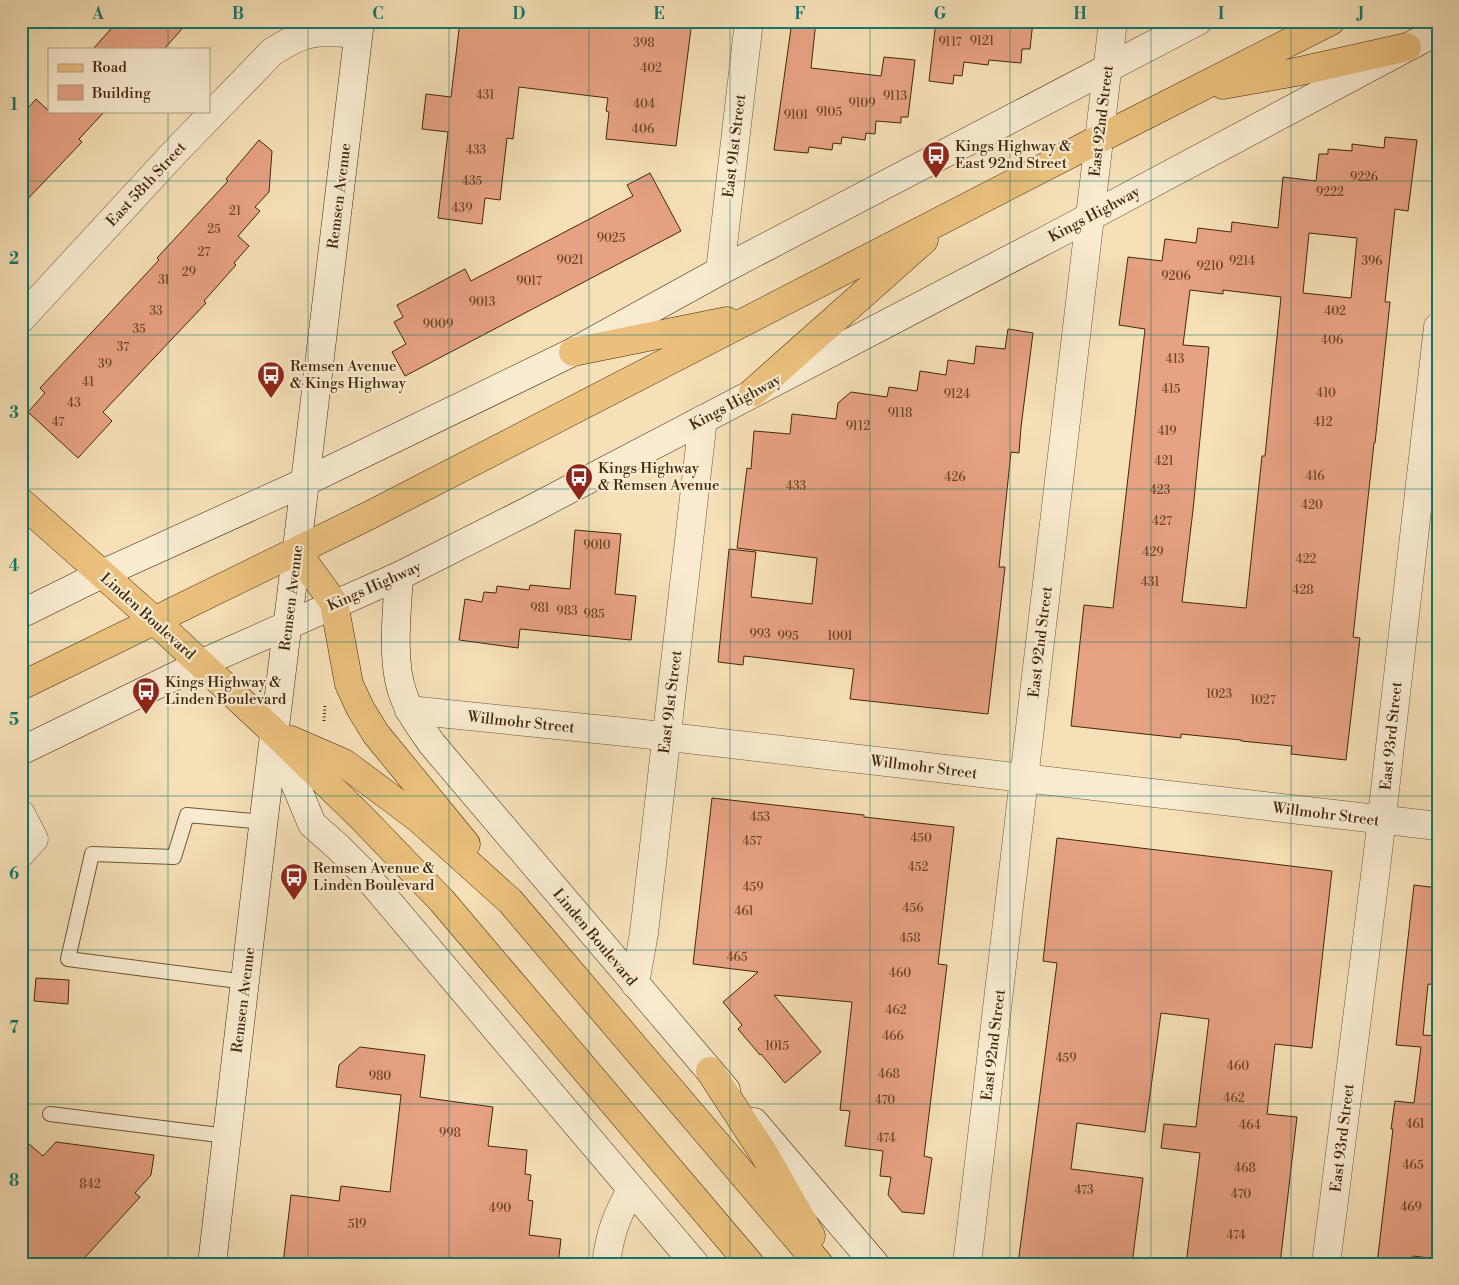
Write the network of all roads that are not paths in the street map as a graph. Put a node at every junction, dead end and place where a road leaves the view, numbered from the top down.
1 (749, 21) edge
2 (1112, 21) edge
3 (1198, 21) edge
4 (1331, 21) edge
5 (359, 28) edge
6 (1438, 31) edge
7 (1407, 47) junction
8 (1107, 70) junction
9 (1194, 91) junction
10 (1099, 139) junction
11 (953, 214) junction
12 (1090, 217) junction
13 (720, 271) junction
14 (758, 315) junction
15 (21, 319) edge
16 (1438, 327) edge
17 (573, 352) junction
18 (753, 392) junction
19 (703, 419) junction
20 (305, 482) junction
21 (21, 502) edge
22 (297, 552) junction
23 (102, 574) junction
24 (399, 576) junction
25 (334, 603) junction
26 (21, 614) edge
27 (154, 620) junction
28 (288, 625) junction
29 (200, 664) junction
30 (21, 686) edge
31 (409, 710) junction
32 (274, 732) junction
33 (666, 737) junction
34 (21, 751) edge
35 (1024, 778) junction
36 (21, 814) edge
37 (1381, 820) junction
38 (264, 822) junction
39 (1438, 826) edge
40 (21, 853) edge
41 (510, 900) junction
42 (246, 982) junction
43 (635, 984) junction
44 (710, 1071) junction
45 (50, 1114) dead end
46 (227, 1136) junction
47 (674, 1176) junction
48 (631, 1190) junction
49 (212, 1264) edge
50 (606, 1264) edge
51 (695, 1264) edge
52 (725, 1264) edge
53 (750, 1264) edge
54 (819, 1264) edge
55 (827, 1264) edge
56 (875, 1264) edge
57 (967, 1264) edge
58 (1326, 1264) edge

1 - 13 street, East 91st Street
2 - 8 street, East 92nd Street
3 - 8 street
4 - 9 main road
5 - 15 street, East 58th Street
5 - 20 street, Remsen Avenue
6 - 7 street, Kings Highway
7 - 9 main road
7 - 12 street, Kings Highway
8 - 10 street, East 92nd Street
8 - 13 street
9 - 10 main road
10 - 11 main road
10 - 12 street, East 92nd Street
11 - 14 main road
11 - 18 main road
12 - 18 street, Kings Highway
12 - 35 street, East 92nd Street
13 - 17 street
14 - 17 main road
14 - 22 main road
16 - 37 street, East 93rd Street
17 - 20 street
18 - 19 street, Kings Highway
19 - 24 street, Kings Highway
19 - 33 street, East 91st Street
20 - 22 street, Remsen Avenue
20 - 23 street
21 - 23 main road, Linden Boulevard
22 - 25 main road
22 - 27 main road
22 - 28 street, Remsen Avenue
23 - 26 street
23 - 27 main road, Linden Boulevard
24 - 25 street, Kings Highway
24 - 31 street, Linden Boulevard
25 - 28 street, Kings Highway
25 - 41 main road
27 - 29 main road, Linden Boulevard
27 - 30 main road
28 - 29 street, Kings Highway
28 - 32 street, Remsen Avenue
29 - 32 main road, Linden Boulevard
29 - 34 street, Kings Highway
31 - 33 street, Willmohr Street
31 - 43 street, Linden Boulevard
32 - 38 street, Remsen Avenue
32 - 41 main road, Linden Boulevard
32 - 47 main road, Linden Boulevard
32 - 48 street, Linden Boulevard
33 - 35 street, Willmohr Street
33 - 43 street, East 91st Street
35 - 37 street, Willmohr Street
35 - 57 street, East 92nd Street
36 - 40 street
37 - 39 street, Willmohr Street
37 - 58 street, East 93rd Street
38 - 42 street, Remsen Avenue
38 - 42 lane
41 - 54 main road, Linden Boulevard
42 - 46 street, Remsen Avenue
43 - 44 street, Linden Boulevard
44 - 55 main road
44 - 56 street, Linden Boulevard
45 - 46 lane
46 - 49 street, Remsen Avenue
47 - 52 main road
47 - 53 main road, Linden Boulevard
48 - 50 street
48 - 51 street, Linden Boulevard

